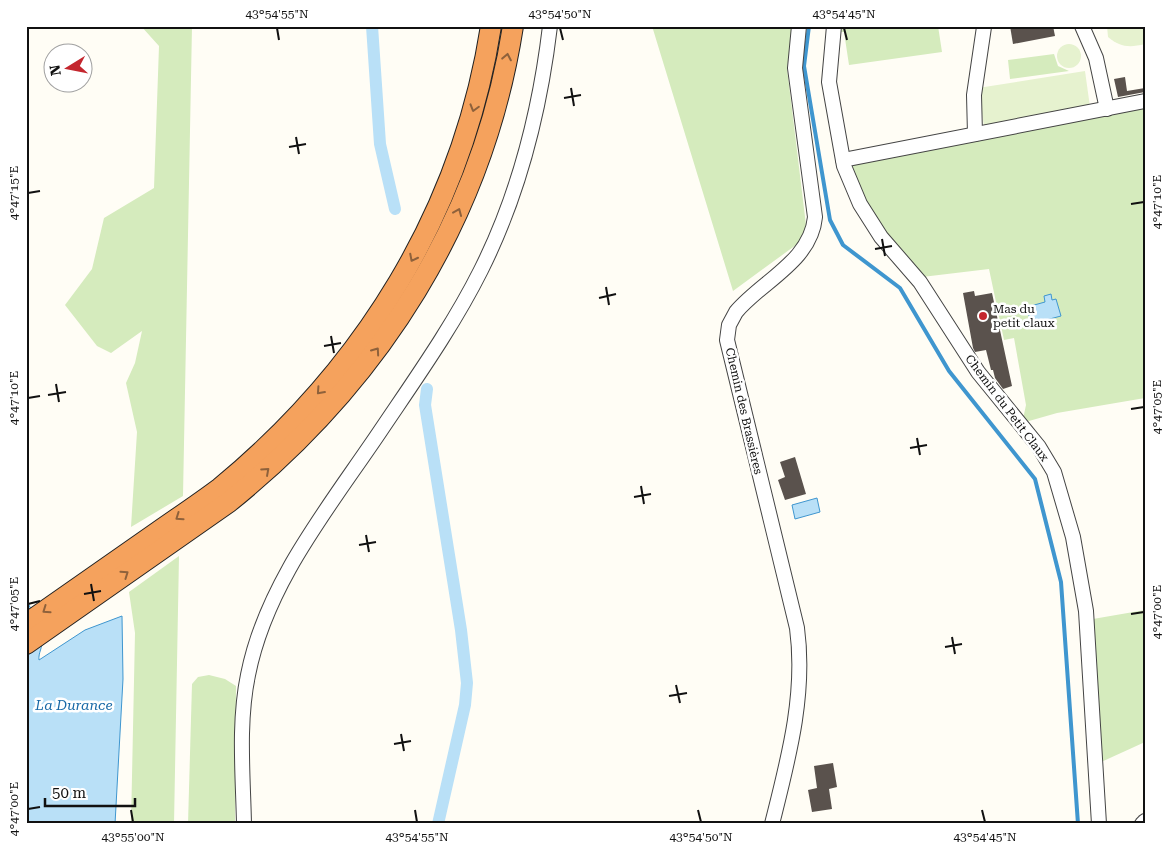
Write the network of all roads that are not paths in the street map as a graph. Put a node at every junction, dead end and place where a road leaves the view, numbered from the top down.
1 (491, 26) edge
2 (512, 26) edge
3 (550, 26) edge
4 (799, 26) edge
5 (834, 26) edge
6 (1082, 26) edge
7 (984, 27) edge
8 (1145, 101) edge
9 (1107, 109) junction
10 (975, 134) junction
11 (842, 160) junction
12 (224, 495) junction
13 (26, 624) edge
14 (26, 644) edge
15 (1145, 821) edge
16 (244, 824) edge
17 (772, 824) edge
18 (1099, 824) edge
19 (1142, 824) edge

1 -> 12 highway
12 -> 2 highway
3 - 16 street
4 - 17 street, Chemin des Brassières
5 - 11 street, Chemin du Petit Claux
6 - 9 street
7 - 10 street
8 - 9 street
9 - 10 street
10 - 11 street
11 - 18 street, Chemin du Petit Claux
12 -> 13 highway
14 -> 12 highway
15 - 19 street

